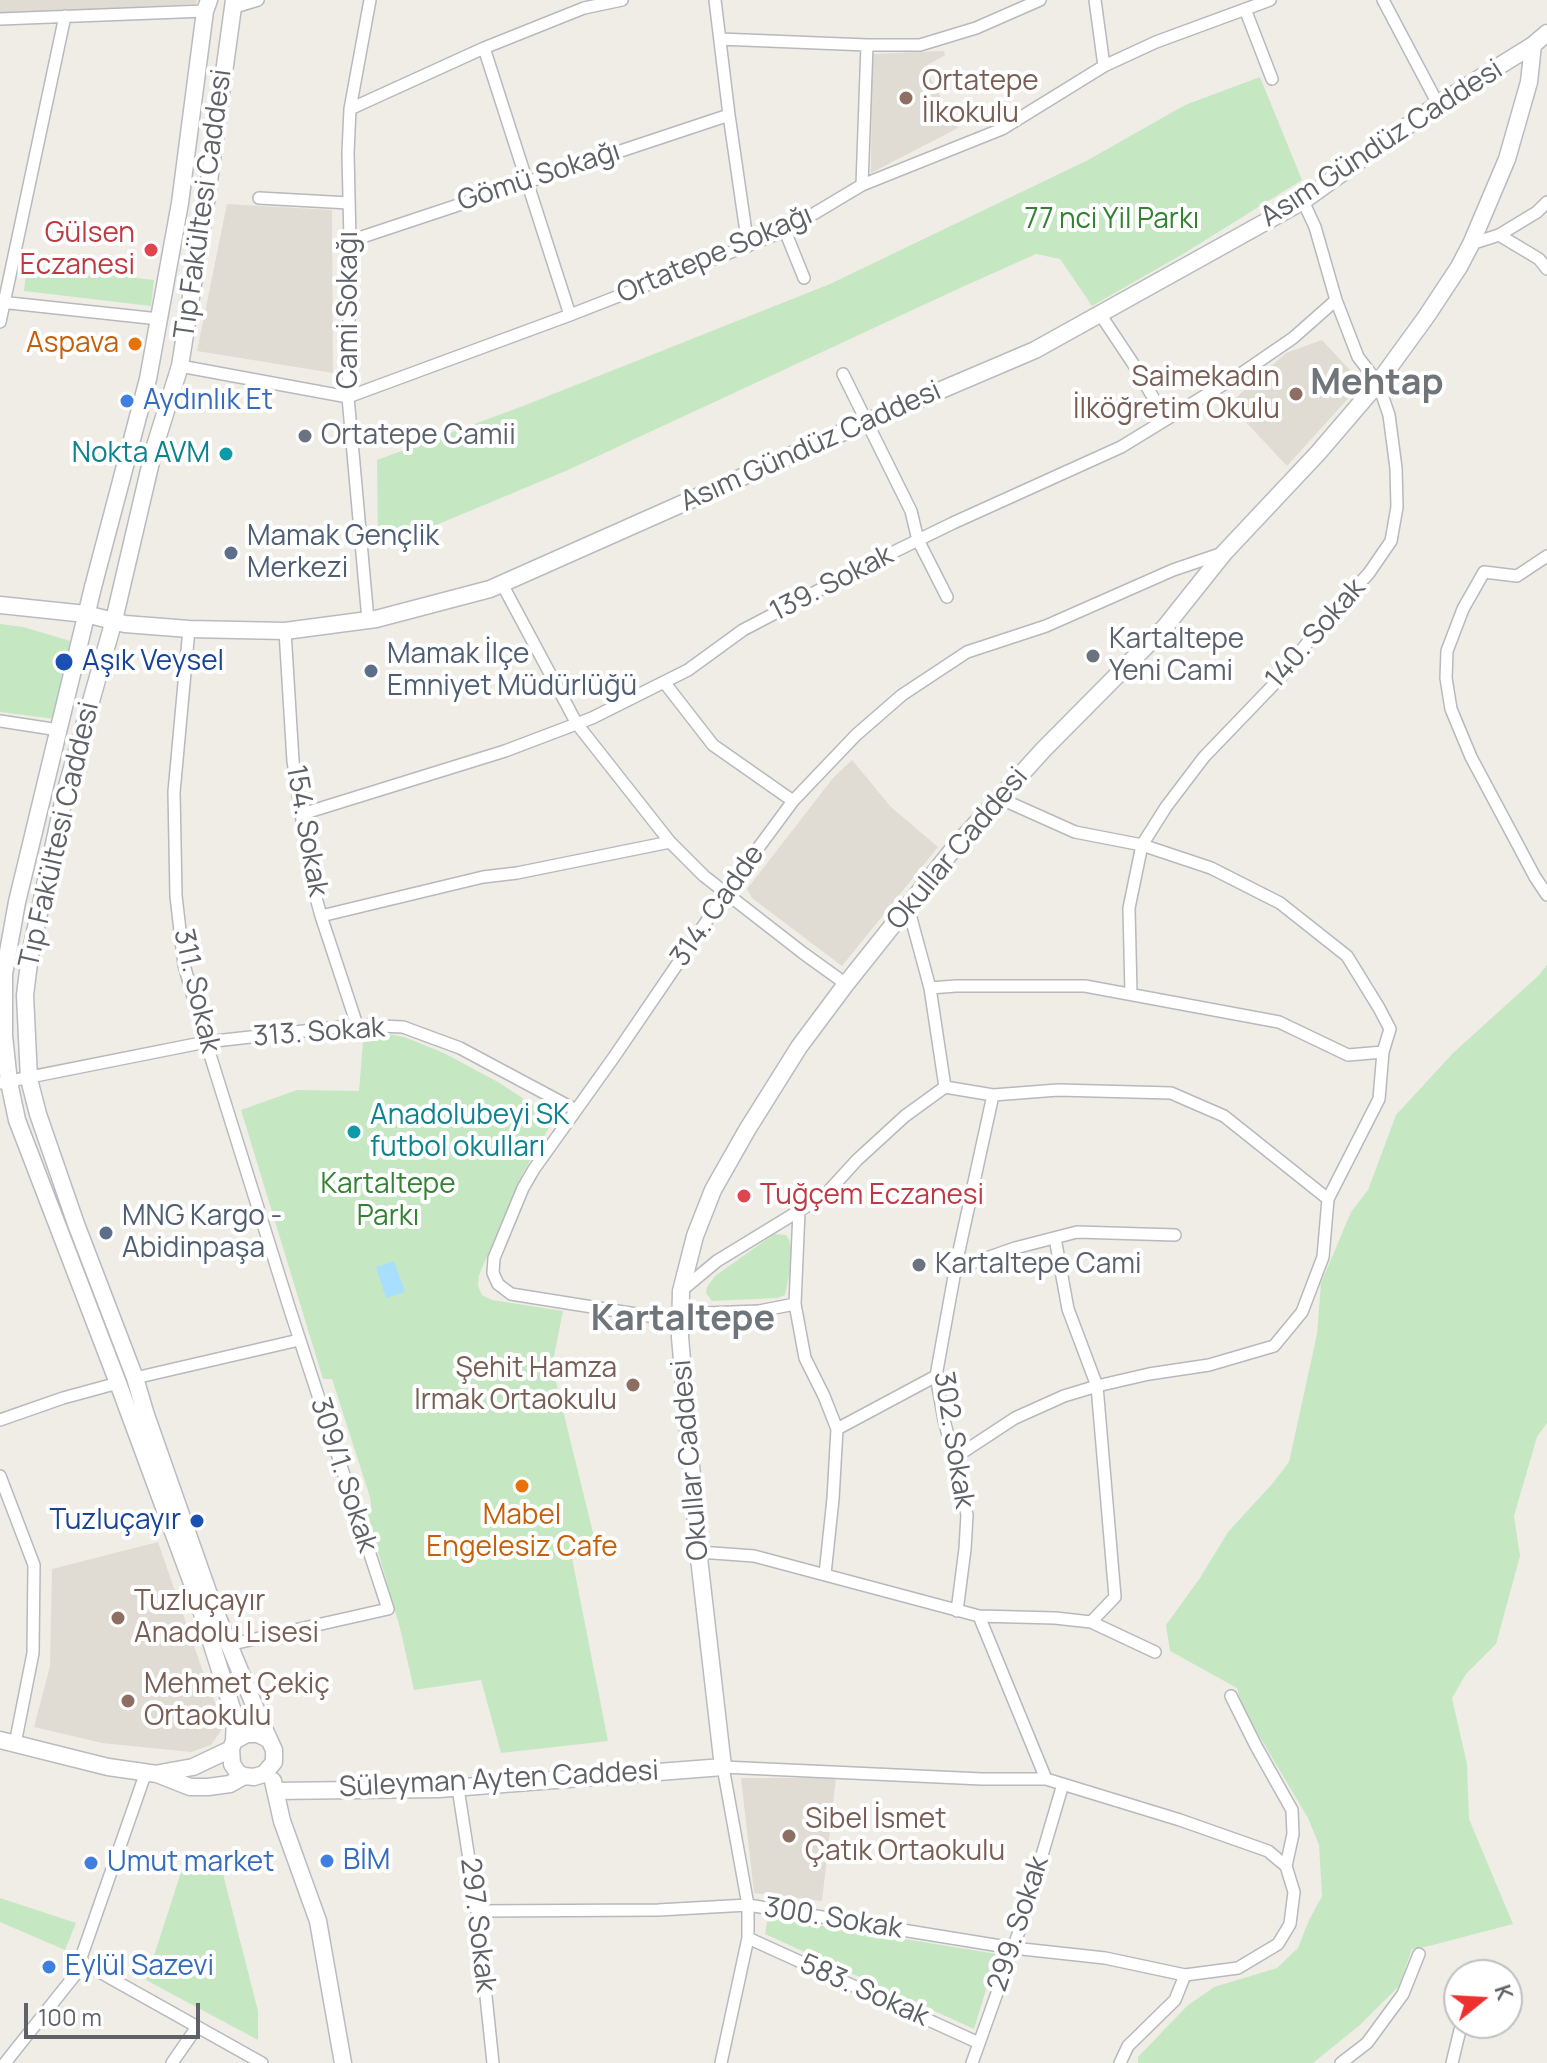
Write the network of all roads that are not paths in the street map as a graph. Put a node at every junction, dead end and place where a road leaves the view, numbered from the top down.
1 (258, 0) edge
2 (370, 0) edge
3 (622, 0) edge
4 (715, 0) edge
5 (1040, 0) edge
6 (1095, 0) edge
7 (1270, 0) edge
8 (1383, 0) edge
9 (233, 4) edge
10 (207, 6) edge
11 (1245, 9) junction
12 (65, 16) junction
13 (0, 19) edge
14 (1547, 33) edge
15 (720, 39) junction
16 (867, 45) junction
17 (1533, 45) junction
18 (484, 48) junction
19 (1104, 66) junction
20 (1272, 79) dead end
21 (1438, 104) junction
22 (350, 109) junction
23 (729, 115) junction
24 (528, 181) junction
25 (862, 185) junction
26 (259, 198) dead end
27 (1303, 201) junction
28 (1547, 202) edge
29 (349, 203) junction
30 (785, 231) junction
31 (1499, 235) junction
32 (350, 241) junction
33 (1471, 244) junction
34 (748, 246) junction
35 (1547, 269) edge
36 (804, 278) dead end
37 (1336, 300) junction
38 (2, 303) edge
39 (1100, 314) junction
40 (570, 315) junction
41 (159, 319) junction
42 (0, 322) edge
43 (180, 366) junction
44 (843, 374) dead end
45 (1378, 383) junction
46 (348, 397) junction
47 (1166, 419) junction
48 (866, 422) junction
49 (918, 540) junction
50 (1224, 553) junction
51 (1547, 556) edge
52 (502, 584) junction
53 (947, 597) dead end
54 (0, 605) edge
55 (86, 614) junction
56 (114, 620) junction
57 (368, 620) junction
58 (189, 629) junction
59 (285, 631) junction
60 (664, 682) junction
61 (0, 721) edge
62 (577, 724) junction
63 (59, 730) junction
64 (999, 798) junction
65 (793, 801) junction
66 (302, 814) junction
67 (670, 842) junction
68 (1142, 845) junction
69 (726, 893) junction
70 (1547, 895) edge
71 (908, 907) junction
72 (321, 916) junction
73 (846, 984) junction
74 (930, 988) junction
75 (1131, 994) junction
76 (357, 1025) junction
77 (206, 1042) junction
78 (1383, 1052) junction
79 (29, 1079) junction
80 (5, 1083) edge
81 (945, 1087) junction
82 (993, 1095) junction
83 (576, 1110) junction
84 (1328, 1199) junction
85 (799, 1211) junction
86 (1175, 1235) dead end
87 (1055, 1238) junction
88 (955, 1269) junction
89 (681, 1291) junction
90 (795, 1304) junction
91 (680, 1317) junction
92 (299, 1340) junction
93 (936, 1376) junction
94 (135, 1378) junction
95 (118, 1383) junction
96 (1097, 1386) junction
97 (0, 1420) edge
98 (837, 1429) junction
99 (954, 1458) junction
100 (0, 1476) edge
101 (699, 1552) junction
102 (825, 1574) junction
103 (957, 1611) junction
104 (979, 1616) junction
105 (1091, 1622) junction
106 (228, 1645) junction
107 (1155, 1652) dead end
108 (1231, 1696) dead end
109 (268, 1739) junction
110 (7, 1742) edge
111 (233, 1745) junction
112 (271, 1767) junction
113 (723, 1767) junction
114 (151, 1773) junction
115 (244, 1776) junction
116 (1046, 1779) junction
117 (1063, 1784) junction
118 (458, 1788) junction
119 (275, 1791) junction
120 (1286, 1866) junction
121 (748, 1905) junction
122 (477, 1911) junction
123 (748, 1938) junction
124 (1013, 1948) junction
125 (1419, 1954) dead end
126 (80, 1961) junction
127 (1185, 1975) junction
128 (197, 2027) junction
129 (1458, 2039) edge
130 (979, 2043) junction
131 (5, 2063) edge
132 (172, 2063) edge
133 (262, 2063) edge
134 (343, 2063) edge
135 (493, 2063) edge
136 (721, 2063) edge
137 (972, 2063) edge
138 (1120, 2063) edge
139 (1341, 2063) edge
140 (1452, 2063) edge

1 - 9 street
2 - 22 street, Cami Sokağı
3 - 18 street
4 - 15 street
5 - 16 street
6 - 19 street
7 - 11 street, Ortatepe Sokağı
8 - 21 street
9 - 43 main road, Tıp Fakültesi Caddesi
10 - 12 street
10 - 41 main road
11 - 19 street, Ortatepe Sokağı
11 - 20 street
12 - 13 street
12 - 38 street
14 - 17 main road, Asım Gündüz Caddesi
15 - 16 street
15 - 23 street
16 - 25 street
17 - 21 main road, Asım Gündüz Caddesi
17 - 33 main road, Okullar Caddesi
18 - 22 street
18 - 24 street
19 - 25 street, Ortatepe Sokağı
21 - 27 main road, Asım Gündüz Caddesi
22 - 29 street, Cami Sokağı
23 - 24 street, Gömü Sokağı
23 - 34 street
24 - 32 street, Gömü Sokağı
24 - 40 street
25 - 30 street, Ortatepe Sokağı
26 - 29 street
27 - 37 street, 140. Sokak
27 - 39 main road, Asım Gündüz Caddesi
28 - 31 street
29 - 32 street, Cami Sokağı
30 - 34 street, Ortatepe Sokağı
30 - 36 street
31 - 33 street
31 - 35 street
32 - 46 street, Cami Sokağı
33 - 45 main road, Okullar Caddesi
34 - 40 street, Ortatepe Sokağı
37 - 45 street, 140. Sokak
37 - 47 street, 139. Sokak
38 - 41 street
38 - 42 street
39 - 47 street
39 - 48 main road, Asım Gündüz Caddesi
40 - 46 street, Ortatepe Sokağı
41 - 55 main road
43 - 46 street
43 - 56 main road, Tıp Fakültesi Caddesi
44 - 48 street
45 - 50 main road, Okullar Caddesi
45 - 68 street, 140. Sokak
46 - 57 street, Cami Sokağı
47 - 49 street, 139. Sokak
48 - 49 street
48 - 52 main road, Asım Gündüz Caddesi
49 - 53 street
49 - 60 street, 139. Sokak
50 - 64 main road, Okullar Caddesi
50 - 65 street, 314. Cadde
51 - 70 street
52 - 57 main road, Asım Gündüz Caddesi
52 - 62 street
54 - 55 main road, Asım Gündüz Caddesi
55 - 56 main road, Asım Gündüz Caddesi
55 - 63 main road
56 - 58 main road, Asım Gündüz Caddesi
56 - 79 main road, Tıp Fakültesi Caddesi
57 - 59 main road, Asım Gündüz Caddesi
58 - 59 main road, Asım Gündüz Caddesi
58 - 77 street, 311. Sokak
59 - 66 street, 154. Sokak
60 - 62 street, 139. Sokak
60 - 65 street
61 - 63 street
62 - 66 street, 139. Sokak
62 - 67 street
63 - 80 main road
64 - 68 street
64 - 71 main road, Okullar Caddesi
65 - 69 street, 314. Cadde
66 - 72 street, 154. Sokak
67 - 69 street
67 - 72 street
68 - 75 street, 140. Sokak
68 - 78 street
69 - 73 street
69 - 83 street, 314. Cadde
71 - 73 main road, Okullar Caddesi
71 - 74 street
72 - 76 street, 154. Sokak
73 - 89 main road, Okullar Caddesi
74 - 75 street
74 - 81 street
75 - 78 street
76 - 77 street, 313. Sokak
76 - 83 street, 313. Sokak
77 - 79 street, 313. Sokak
77 - 92 street, 311. Sokak
78 - 84 street
79 - 80 street, 313. Sokak
79 - 94 main road, Tıp Fakültesi Caddesi
80 - 95 main road
81 - 82 street
81 - 85 street
82 - 84 street
82 - 88 street, 302. Sokak
83 - 91 street, 314. Cadde
84 - 96 street
85 - 89 street
85 - 90 street
86 - 87 street
87 - 88 street
87 - 96 street
88 - 93 street, 302. Sokak
89 - 91 main road, Okullar Caddesi
90 - 91 street, 314. Cadde
90 - 98 street
91 - 101 main road, Okullar Caddesi
92 - 94 street
92 - 106 street, 309/1. Sokak
93 - 98 street
93 - 99 street, 302. Sokak
94 - 106 main road, Tıp Fakültesi Caddesi
95 - 97 street
95 - 111 main road
96 - 99 street
96 - 105 street
98 - 102 street
99 - 103 street, 302. Sokak
100 - 110 street
101 - 102 street
101 - 113 main road, Okullar Caddesi
102 - 103 street
103 - 104 street
104 - 105 street
104 - 116 street
105 - 107 street
106 - 109 main road, Tıp Fakültesi Caddesi
108 - 120 street, 300. Sokak
109 - 111 main road
109 - 112 main road
110 - 114 main road
111 - 114 main road
111 - 115 main road
112 - 115 main road
112 - 119 main road
113 - 116 street
113 - 118 main road, Süleyman Ayten Caddesi
113 - 121 street
114 - 115 main road
114 - 126 street
116 - 117 street
117 - 120 street
117 - 124 street, 299. Sokak
118 - 119 main road, Süleyman Ayten Caddesi
118 - 122 street, 297. Sokak
119 - 134 main road
120 - 127 street, 300. Sokak
121 - 122 street, 300. Sokak
121 - 123 street
121 - 124 street, 300. Sokak
122 - 135 street, 297. Sokak
123 - 130 street, 583. Sokak
123 - 136 street
124 - 127 street, 300. Sokak
124 - 130 street, 299. Sokak
125 - 139 street
126 - 128 street
126 - 131 street
127 - 138 street
128 - 132 street
128 - 133 street
129 - 140 street
130 - 137 street, 299. Sokak

